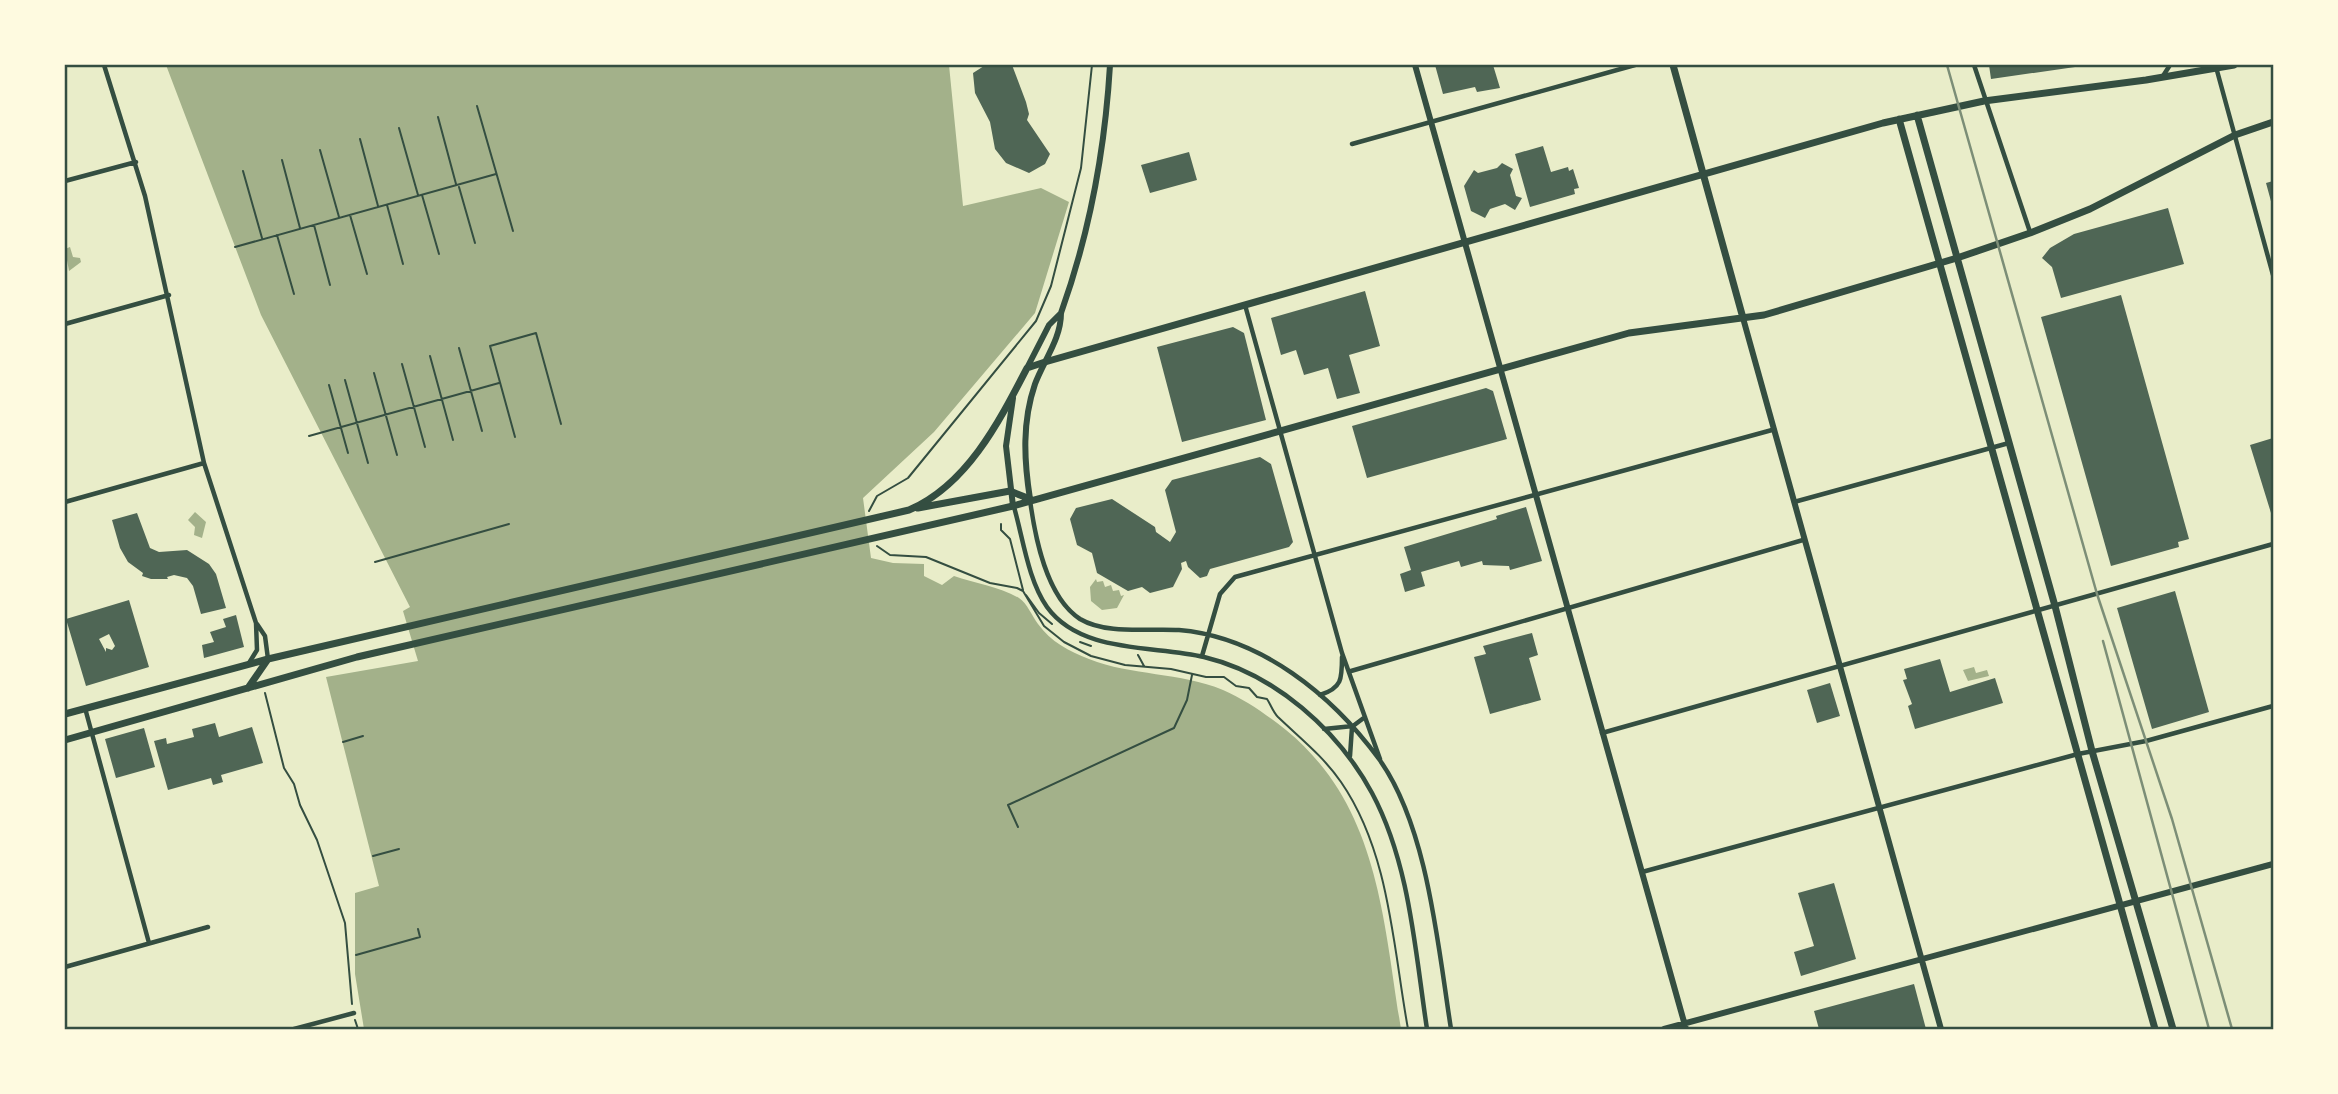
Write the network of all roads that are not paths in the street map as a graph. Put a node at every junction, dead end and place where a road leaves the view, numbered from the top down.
1 (104, 65) edge
2 (1110, 65) edge
3 (1415, 65) edge
4 (1635, 65) edge
5 (1673, 65) edge
6 (1973, 65) edge
7 (2170, 65) edge
8 (2234, 65) edge
9 (2216, 66) edge
10 (2162, 78) junction
11 (1984, 101) junction
12 (1917, 115) junction
13 (1899, 119) junction
14 (2273, 121) edge
15 (1431, 122) junction
16 (2235, 135) junction
17 (1352, 144) dead end
18 (136, 162) junction
19 (1702, 174) junction
20 (65, 181) edge
21 (2030, 233) junction
22 (1463, 242) junction
23 (1957, 258) junction
24 (1940, 263) junction
25 (2273, 275) edge
26 (169, 295) junction
27 (1244, 304) junction
28 (1061, 313) junction
29 (1743, 318) junction
30 (65, 324) edge
31 (1045, 362) junction
32 (1027, 368) junction
33 (1499, 370) junction
34 (1014, 393) junction
35 (1772, 430) junction
36 (1282, 432) junction
37 (2009, 443) junction
38 (1992, 448) junction
39 (204, 463) junction
40 (1010, 491) junction
41 (1535, 494) junction
42 (1030, 499) junction
43 (65, 502) edge
44 (1792, 503) junction
45 (1013, 506) junction
46 (909, 510) junction
47 (1803, 540) junction
48 (2273, 544) edge
49 (1317, 554) junction
50 (2054, 606) junction
51 (1567, 607) junction
52 (2037, 611) junction
53 (256, 623) junction
54 (1208, 635) junction
55 (1342, 653) junction
56 (1202, 656) junction
57 (268, 659) junction
58 (249, 664) junction
59 (1838, 667) junction
60 (1350, 671) junction
61 (247, 688) junction
62 (1320, 695) junction
63 (2273, 706) edge
64 (85, 708) junction
65 (65, 714) edge
66 (1365, 717) junction
67 (1353, 726) junction
68 (1323, 729) junction
69 (91, 732) junction
70 (1602, 733) junction
71 (65, 740) edge
72 (2092, 751) junction
73 (2078, 754) junction
74 (1350, 760) junction
75 (1380, 761) junction
76 (1878, 807) junction
77 (2273, 864) edge
78 (1642, 872) junction
79 (2138, 900) junction
80 (2120, 905) junction
81 (208, 927) dead end
82 (149, 943) junction
83 (1921, 960) junction
84 (65, 967) edge
85 (354, 1013) road end
86 (1685, 1026) edge
87 (294, 1029) edge
88 (1427, 1029) edge
89 (1451, 1029) edge
90 (1664, 1029) edge
91 (1941, 1029) edge
92 (2155, 1029) edge
93 (2173, 1029) edge

1 - 18 street
2 - 28 street
3 - 15 street
4 - 15 street
5 - 19 main road
6 - 11 street
7 - 10 street
8 - 9 main road
9 - 10 main road
9 - 16 street
10 - 11 main road
11 - 12 main road
11 - 21 street
12 - 13 main road
12 - 23 main road
13 - 19 main road
13 - 24 main road
14 - 16 main road
15 - 17 street
15 - 22 street
16 - 21 main road
16 - 25 street
18 - 20 street
18 - 26 street
19 - 22 main road
19 - 29 main road
21 - 23 main road
22 - 27 main road
22 - 33 street
23 - 24 main road
23 - 37 main road
24 - 29 main road
24 - 38 main road
26 - 30 street
26 - 39 street
27 - 31 main road
27 - 36 street
28 - 31 street
28 - 32 street
29 - 33 main road
29 - 35 street
31 - 32 main road
31 - 42 street
32 - 34 main road
33 - 36 main road
33 - 41 street
34 - 40 street
34 - 46 main road
35 - 41 street
35 - 44 street
36 - 42 main road
36 - 49 street
37 - 38 street
37 - 50 main road
38 - 44 street
38 - 52 main road
39 - 43 street
39 - 53 street
40 - 42 main road
40 - 45 street
40 - 46 main road
41 - 49 street
41 - 51 street
42 - 45 main road
42 - 54 street
44 - 47 street
45 - 56 street
45 - 61 main road
46 - 57 main road
47 - 51 street
47 - 59 street
48 - 50 street
49 - 54 street
49 - 55 street
50 - 52 street
50 - 72 main road
51 - 60 street
51 - 70 street
52 - 59 street
52 - 73 main road
53 - 57 street
53 - 58 street
54 - 56 street
54 - 62 street
55 - 60 street
55 - 62 street
56 - 68 street
57 - 58 main road
57 - 61 main road
58 - 64 main road
59 - 70 street
59 - 76 street
60 - 66 street
61 - 69 main road
62 - 67 street
63 - 72 street
64 - 65 main road
64 - 69 street
66 - 67 street
66 - 75 street
67 - 68 street
67 - 74 street
67 - 75 street
68 - 74 street
69 - 71 main road
69 - 82 street
70 - 78 street
72 - 73 street
72 - 79 main road
73 - 76 street
73 - 80 main road
74 - 88 street
75 - 89 street
76 - 78 street
76 - 83 street
77 - 79 street
78 - 86 street
79 - 80 street
79 - 93 main road
80 - 83 street
80 - 92 main road
81 - 82 street
82 - 84 street
83 - 86 street
83 - 91 street
85 - 87 street
86 - 90 street

